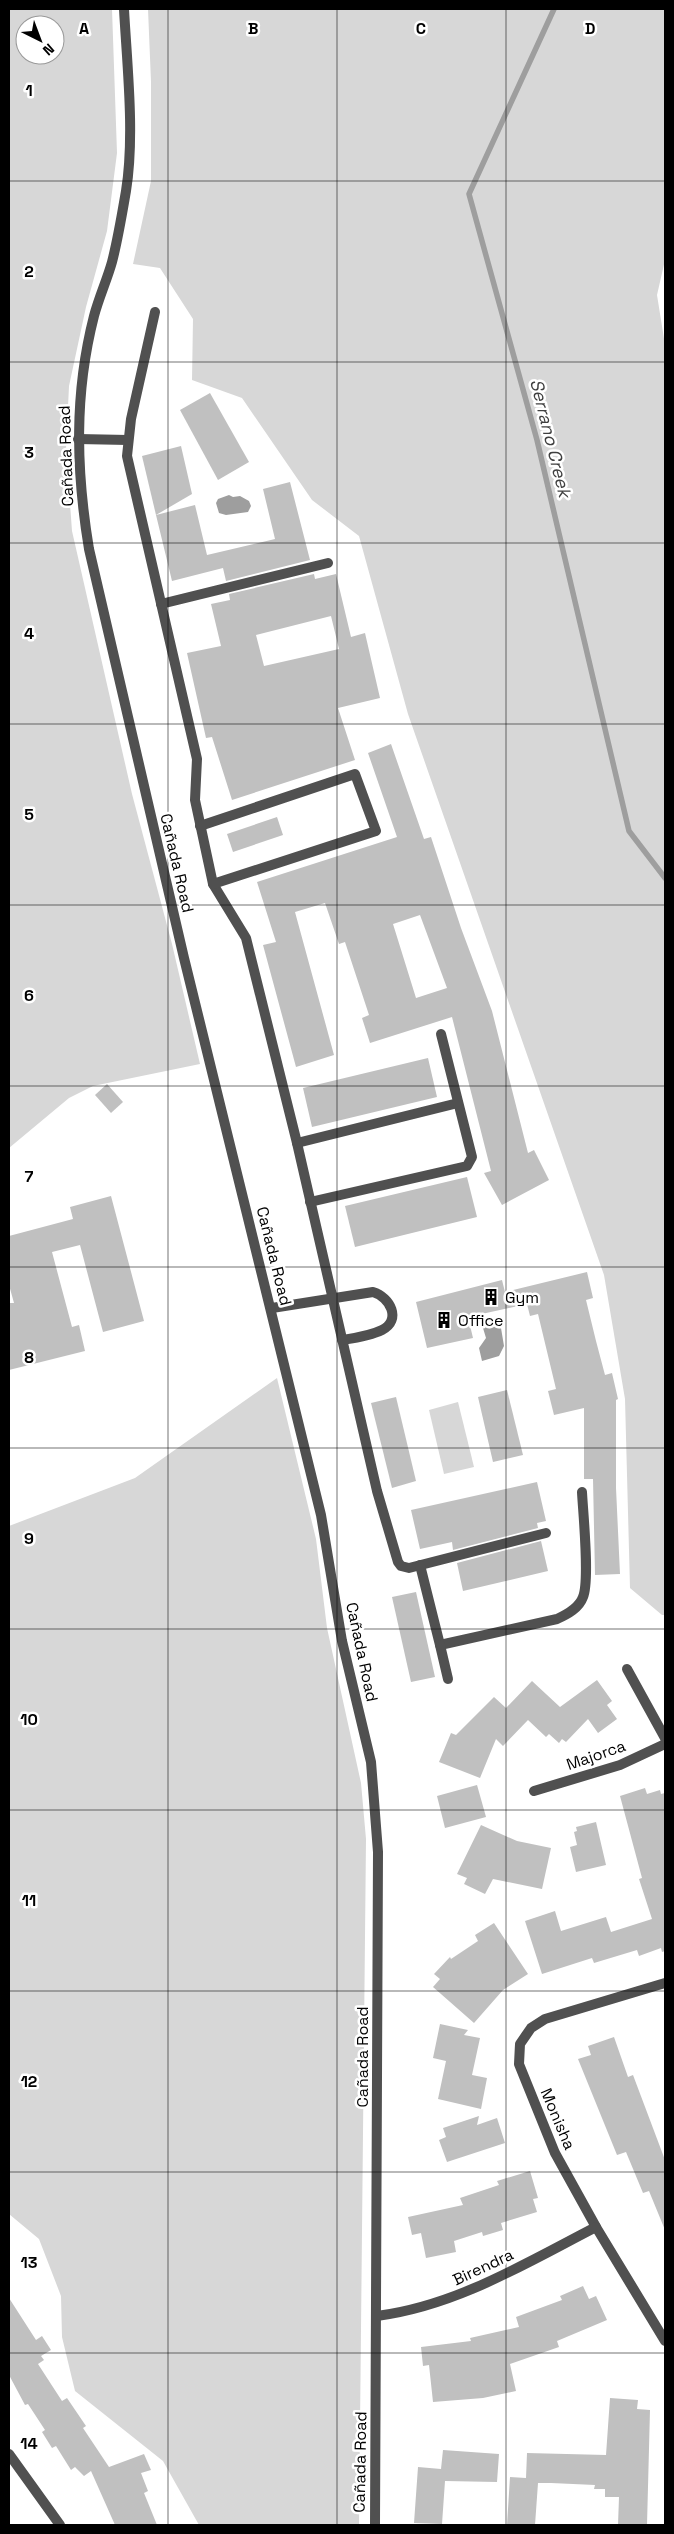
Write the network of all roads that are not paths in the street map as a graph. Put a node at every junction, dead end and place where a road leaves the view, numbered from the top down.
1 (124, 9) edge
2 (155, 312) dead end
3 (78, 440) junction
4 (128, 440) junction
5 (328, 563) dead end
6 (160, 604) junction
7 (200, 826) junction
8 (214, 884) junction
9 (441, 1034) dead end
10 (458, 1103) junction
11 (296, 1143) junction
12 (310, 1202) junction
13 (333, 1298) junction
14 (272, 1308) junction
15 (342, 1340) junction
16 (582, 1492) dead end
17 (546, 1533) dead end
18 (420, 1565) junction
19 (440, 1645) junction
20 (627, 1669) dead end
21 (448, 1679) dead end
22 (665, 1738) edge
23 (665, 1744) edge
24 (534, 1791) dead end
25 (665, 1983) edge
26 (596, 2227) junction
27 (377, 2316) junction
28 (665, 2341) edge
29 (9, 2454) edge
30 (60, 2525) edge
31 (375, 2525) edge

1 - 3 street, Cañada Road
2 - 4 street
3 - 4 street
3 - 14 street, Cañada Road
4 - 6 street
5 - 6 street
6 - 7 street
7 - 8 street
7 - 8 street
8 - 11 street
9 - 10 street
10 - 11 street
10 - 12 street
11 - 12 street
12 - 13 street
13 - 14 street
13 - 15 street
13 - 15 street
14 - 27 street, Cañada Road
15 - 18 street
16 - 19 street
17 - 18 street
18 - 19 street
19 - 21 street
20 - 22 street
23 - 24 street, Majorca
25 - 26 street, Monisha
26 - 27 street, Birendra
26 - 28 street, Monisha
27 - 31 street, Cañada Road
29 - 30 street

